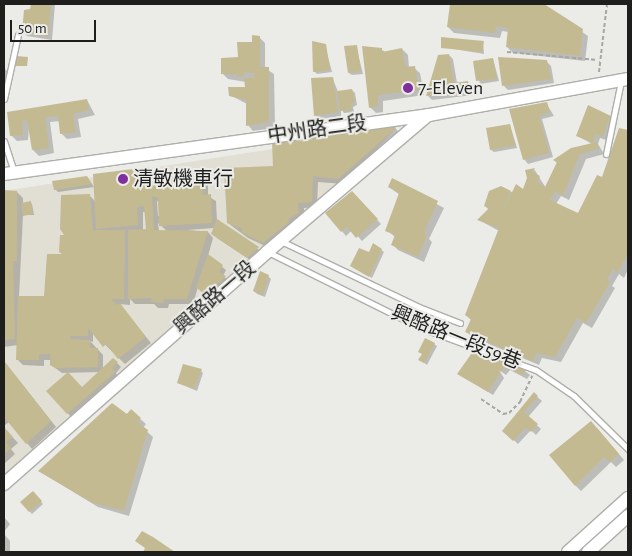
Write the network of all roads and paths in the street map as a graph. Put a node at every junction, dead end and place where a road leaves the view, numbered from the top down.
1 (607, 4) edge
2 (18, 35) dead end
3 (506, 52) dead end
4 (598, 60) junction
5 (624, 80) edge
6 (599, 82) junction
7 (4, 99) edge
8 (429, 114) junction
9 (4, 141) edge
10 (606, 154) dead end
11 (10, 174) edge
12 (280, 240) junction
13 (267, 252) junction
14 (460, 323) dead end
15 (536, 370) junction
16 (481, 399) dead end
17 (628, 448) edge
18 (4, 484) edge
19 (628, 498) edge
20 (628, 516) edge
21 (568, 552) edge
22 (588, 552) edge

1 - 4 path
2 - 7 lane
3 - 4 path
4 - 6 path
5 - 6 street, 中州路二段
5 - 10 lane
6 - 8 street, 中州路二段
8 - 11 street, 中州路二段
8 - 12 street, 興酪路一段
9 - 11 lane
12 - 13 street, 興酪路一段
12 - 14 lane
13 - 15 lane, 興酪路一段59巷
13 - 18 street, 興酪路一段
15 - 16 path
15 - 17 lane, 興酪路一段59巷
19 - 21 street
20 - 22 street

